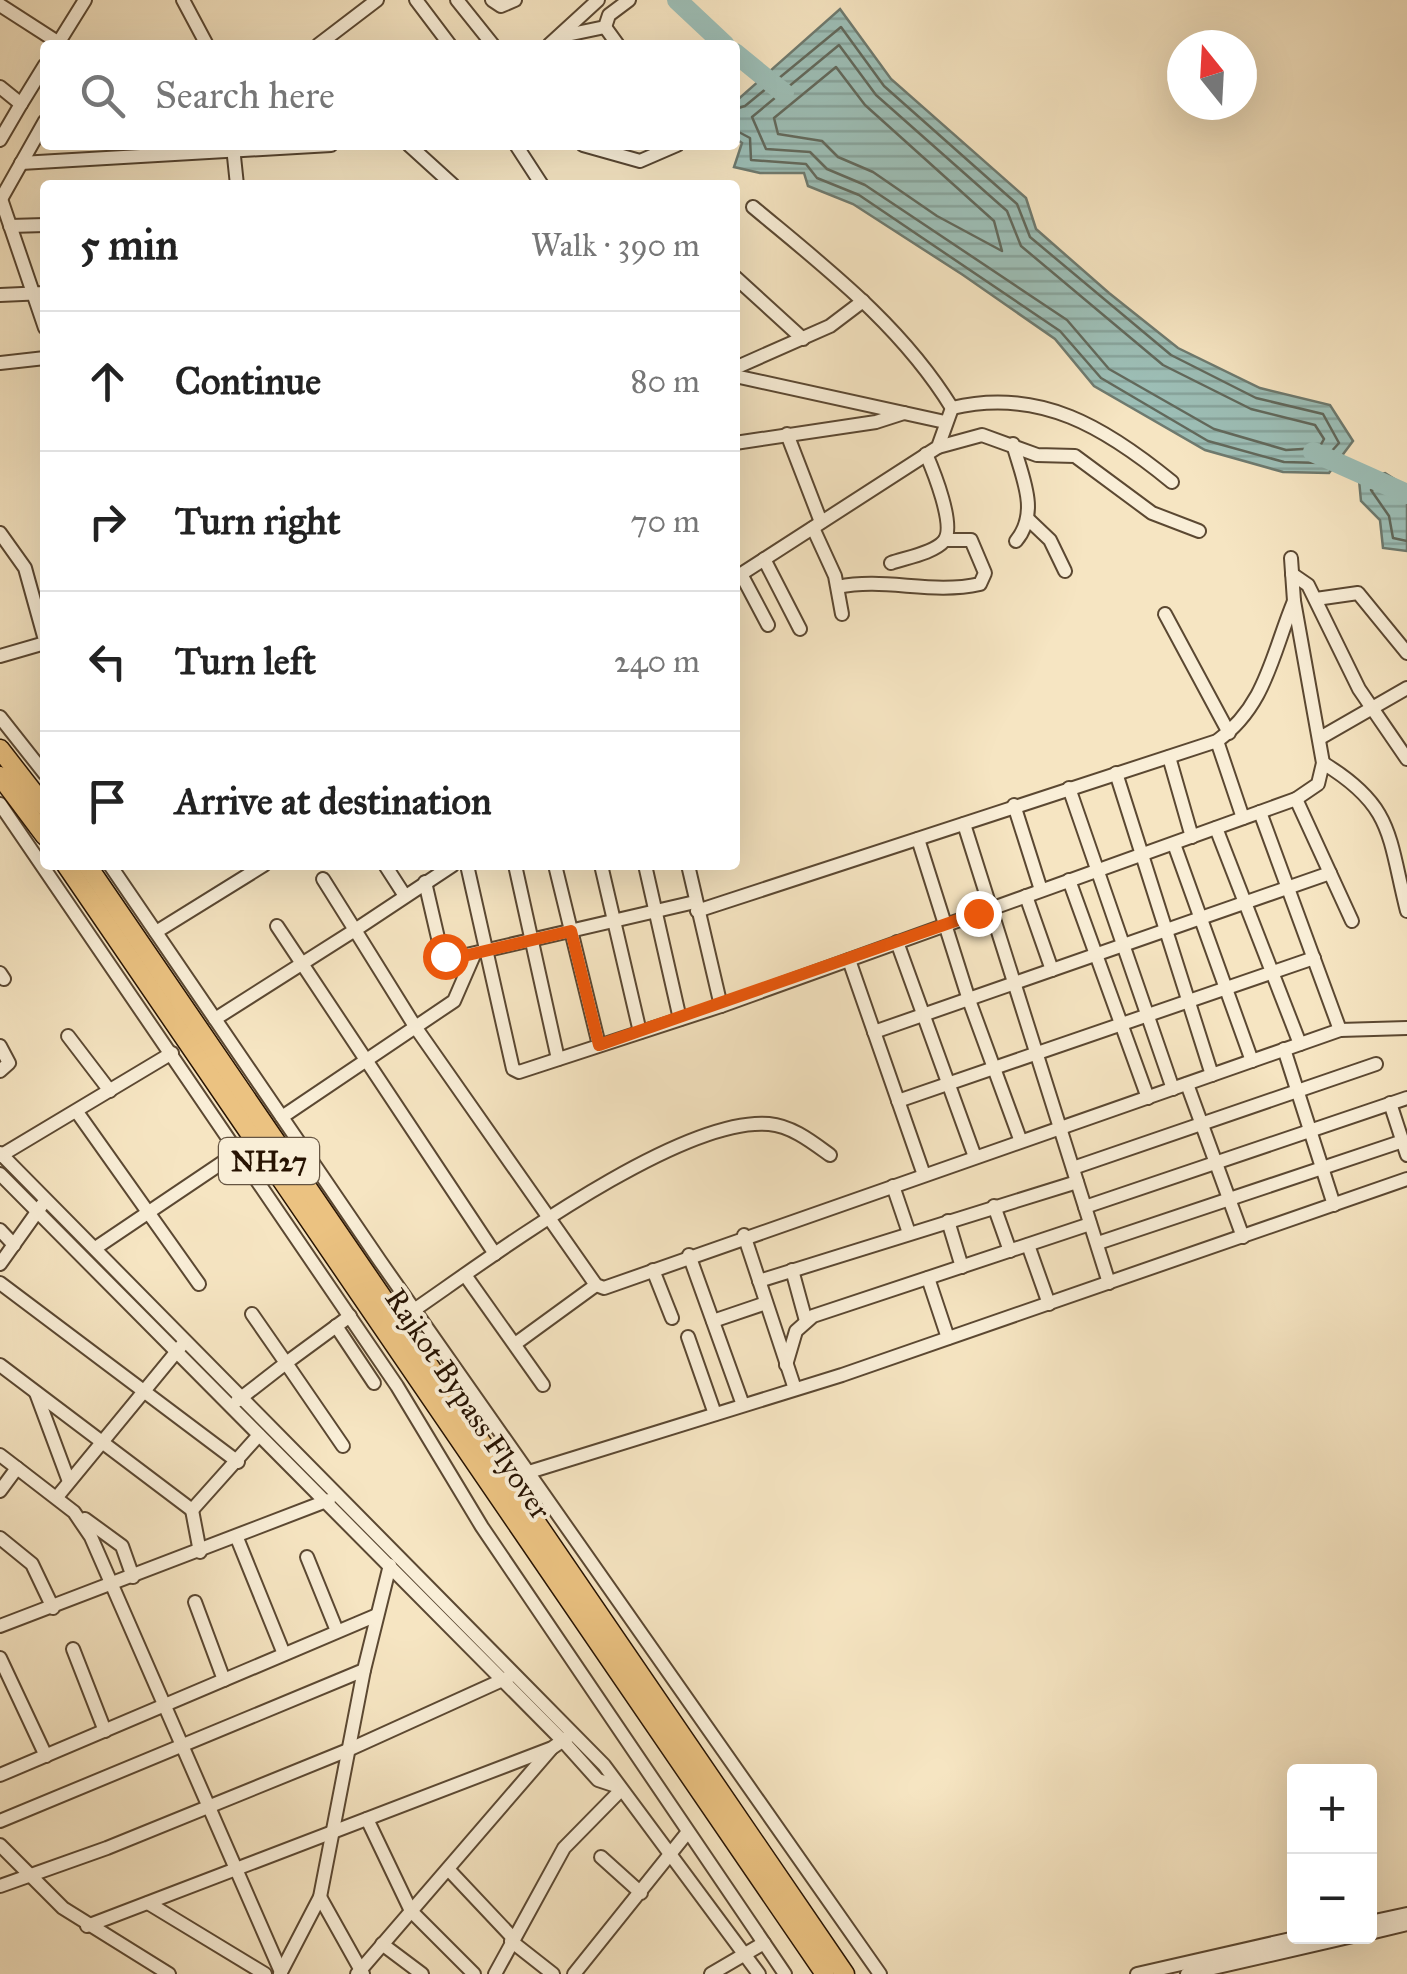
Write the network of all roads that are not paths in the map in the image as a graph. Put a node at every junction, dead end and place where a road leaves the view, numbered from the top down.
1 (85, 0) edge
2 (183, 0) edge
3 (378, 0) edge
4 (416, 0) edge
5 (457, 0) edge
6 (492, 0) edge
7 (515, 0) edge
8 (598, 0) edge
9 (629, 0) edge
10 (0, 6) edge
11 (605, 27) junction
12 (562, 36) junction
13 (52, 40) edge
14 (60, 40) edge
15 (204, 40) edge
16 (325, 40) edge
17 (446, 40) edge
18 (489, 40) edge
19 (556, 40) edge
20 (614, 40) edge
21 (40, 73) edge
22 (0, 87) edge
23 (22, 104) junction
24 (40, 130) edge
25 (0, 140) edge
26 (206, 150) edge
27 (234, 150) edge
28 (414, 150) edge
29 (519, 150) edge
30 (602, 150) edge
31 (665, 150) edge
32 (21, 163) junction
33 (236, 180) edge
34 (448, 180) edge
35 (539, 180) edge
36 (1, 203) edge
37 (752, 207) dead end
38 (40, 225) edge
39 (10, 226) junction
40 (740, 281) edge
41 (40, 293) edge
42 (0, 295) edge
43 (864, 302) junction
44 (803, 339) junction
45 (40, 359) edge
46 (0, 363) edge
47 (740, 370) edge
48 (740, 373) edge
49 (952, 408) junction
50 (905, 413) junction
51 (945, 422) junction
52 (786, 434) junction
53 (740, 442) edge
54 (1013, 444) junction
55 (932, 450) junction
56 (1172, 482) dead end
57 (1029, 520) junction
58 (817, 525) junction
59 (1200, 531) dead end
60 (0, 533) edge
61 (945, 540) junction
62 (1016, 541) dead end
63 (1291, 558) dead end
64 (764, 559) junction
65 (890, 564) dead end
66 (1066, 571) dead end
67 (1292, 574) junction
68 (740, 575) edge
69 (740, 579) edge
70 (838, 587) junction
71 (1316, 598) junction
72 (1294, 601) junction
73 (842, 614) dead end
74 (1166, 614) dead end
75 (40, 623) edge
76 (768, 625) dead end
77 (800, 628) dead end
78 (40, 643) edge
79 (1407, 653) edge
80 (0, 656) edge
81 (1407, 688) edge
82 (1373, 710) junction
83 (0, 717) edge
84 (1223, 737) junction
85 (1320, 738) junction
86 (0, 749) edge
87 (1169, 757) junction
88 (1407, 759) edge
89 (1323, 763) junction
90 (40, 768) edge
91 (1116, 773) junction
92 (0, 776) edge
93 (1070, 788) junction
94 (1296, 799) junction
95 (40, 801) edge
96 (0, 804) edge
97 (1014, 806) junction
98 (1260, 812) junction
99 (1243, 818) junction
100 (964, 824) junction
101 (1216, 828) junction
102 (40, 829) edge
103 (1192, 837) junction
104 (918, 839) junction
105 (1174, 844) junction
106 (1143, 854) junction
107 (40, 862) edge
108 (46, 870) edge
109 (69, 870) edge
110 (90, 870) edge
111 (113, 870) edge
112 (256, 870) edge
113 (388, 870) edge
114 (445, 870) edge
115 (468, 870) edge
116 (517, 870) edge
117 (556, 870) edge
118 (601, 870) edge
119 (646, 870) edge
120 (689, 870) edge
121 (1096, 870) junction
122 (1330, 873) junction
123 (324, 879) dead end
124 (1069, 880) junction
125 (426, 882) junction
126 (1291, 887) junction
127 (1041, 890) junction
128 (405, 896) junction
129 (1026, 896) junction
130 (1246, 905) junction
131 (696, 907) junction
132 (990, 908) junction
133 (656, 911) junction
134 (1407, 911) edge
135 (1202, 920) junction
136 (613, 922) junction
137 (1352, 922) dead end
138 (946, 924) junction
139 (277, 926) dead end
140 (354, 930) junction
141 (571, 931) junction
142 (156, 932) junction
143 (1165, 932) junction
144 (531, 940) junction
145 (897, 942) junction
146 (1124, 946) junction
147 (480, 953) junction
148 (1095, 956) junction
149 (1314, 958) junction
150 (848, 960) junction
151 (300, 964) junction
152 (1052, 970) junction
153 (1270, 973) junction
154 (1013, 984) junction
155 (1225, 988) junction
156 (969, 1000) junction
157 (1188, 1000) junction
158 (720, 1006) junction
159 (1146, 1014) junction
160 (923, 1015) junction
161 (215, 1019) junction
162 (680, 1019) junction
163 (1120, 1023) junction
164 (416, 1028) junction
165 (1407, 1028) edge
166 (1340, 1030) junction
167 (640, 1032) junction
168 (874, 1032) junction
169 (68, 1036) dead end
170 (1300, 1044) junction
171 (599, 1045) junction
172 (0, 1046) edge
173 (1284, 1049) junction
174 (1037, 1051) junction
175 (172, 1053) junction
176 (558, 1059) junction
177 (366, 1061) junction
178 (1252, 1061) junction
179 (1376, 1064) dead end
180 (992, 1068) junction
181 (0, 1071) edge
182 (1212, 1075) junction
183 (948, 1083) junction
184 (1187, 1084) junction
185 (1172, 1088) junction
186 (110, 1091) junction
187 (1298, 1092) junction
188 (1148, 1098) junction
189 (1407, 1098) edge
190 (898, 1101) junction
191 (1390, 1103) junction
192 (77, 1112) junction
193 (282, 1117) junction
194 (1204, 1123) junction
195 (1062, 1127) junction
196 (1312, 1128) junction
197 (1020, 1140) junction
198 (1405, 1148) edge
199 (238, 1152) junction
200 (1, 1155) edge
201 (830, 1155) dead end
202 (975, 1157) junction
203 (1218, 1162) junction
204 (1322, 1165) junction
205 (0, 1174) edge
206 (924, 1175) junction
207 (1075, 1175) junction
208 (1407, 1179) edge
209 (893, 1186) junction
210 (1228, 1198) junction
211 (1334, 1205) junction
212 (42, 1206) junction
213 (994, 1206) junction
214 (1085, 1207) junction
215 (150, 1212) junction
216 (547, 1221) junction
217 (948, 1221) junction
218 (1090, 1224) junction
219 (0, 1230) edge
220 (909, 1233) junction
221 (744, 1235) junction
222 (1243, 1237) junction
223 (14, 1244) junction
224 (1098, 1244) junction
225 (1028, 1246) junction
226 (96, 1248) junction
227 (1010, 1251) junction
228 (495, 1254) junction
229 (689, 1256) junction
230 (0, 1264) edge
231 (962, 1267) junction
232 (654, 1270) junction
233 (792, 1270) junction
234 (465, 1275) junction
235 (928, 1278) junction
236 (759, 1281) junction
237 (0, 1283) edge
238 (1109, 1283) junction
239 (199, 1284) dead end
240 (596, 1285) junction
241 (766, 1303) junction
242 (1049, 1304) junction
243 (414, 1310) junction
244 (252, 1314) dead end
245 (350, 1316) junction
246 (672, 1318) dead end
247 (713, 1321) junction
248 (806, 1321) junction
249 (336, 1326) junction
250 (688, 1337) dead end
251 (948, 1338) junction
252 (515, 1344) junction
253 (182, 1345) junction
254 (286, 1363) junction
255 (0, 1365) edge
256 (786, 1365) junction
257 (374, 1383) dead end
258 (543, 1384) dead end
259 (795, 1389) junction
260 (145, 1390) junction
261 (35, 1391) junction
262 (237, 1401) junction
263 (743, 1406) junction
264 (715, 1414) junction
265 (259, 1435) junction
266 (100, 1442) junction
267 (343, 1446) dead end
268 (477, 1453) junction
269 (0, 1454) edge
270 (238, 1462) junction
271 (18, 1468) junction
272 (528, 1472) junction
273 (68, 1478) junction
274 (0, 1491) edge
275 (57, 1498) junction
276 (330, 1499) junction
277 (192, 1510) junction
278 (74, 1512) junction
279 (0, 1538) edge
280 (236, 1538) junction
281 (200, 1552) junction
282 (394, 1552) junction
283 (307, 1557) dead end
284 (390, 1567) junction
285 (133, 1577) junction
286 (112, 1585) junction
287 (195, 1602) dead end
288 (53, 1608) junction
289 (377, 1615) junction
290 (0, 1626) edge
291 (338, 1632) junction
292 (73, 1648) dead end
293 (284, 1654) junction
294 (0, 1658) edge
295 (364, 1670) junction
296 (509, 1677) junction
297 (224, 1680) junction
298 (162, 1706) junction
299 (105, 1731) junction
300 (563, 1741) junction
301 (183, 1743) junction
302 (348, 1750) junction
303 (46, 1756) junction
304 (0, 1775) edge
305 (618, 1789) junction
306 (210, 1806) junction
307 (367, 1819) junction
308 (0, 1821) edge
309 (330, 1833) junction
310 (688, 1833) junction
311 (0, 1845) edge
312 (601, 1857) dead end
313 (670, 1857) junction
314 (448, 1869) junction
315 (234, 1870) junction
316 (30, 1875) junction
317 (0, 1886) edge
318 (641, 1893) junction
319 (320, 1896) junction
320 (148, 1903) junction
321 (411, 1911) junction
322 (1407, 1914) edge
323 (1377, 1920) edge
324 (1407, 1924) edge
325 (87, 1926) junction
326 (1377, 1931) edge
327 (512, 1939) junction
328 (1287, 1940) edge
329 (764, 1942) junction
330 (382, 1944) junction
331 (1318, 1944) edge
332 (745, 1954) junction
333 (280, 1973) edge
334 (360, 1973) edge
335 (170, 1974) edge
336 (265, 1974) edge
337 (422, 1974) edge
338 (474, 1974) edge
339 (495, 1974) edge
340 (553, 1974) edge
341 (574, 1974) edge
342 (711, 1974) edge
343 (759, 1974) edge
344 (785, 1974) edge
345 (825, 1974) edge
346 (845, 1974) edge
347 (880, 1974) edge
348 (1137, 1974) edge
349 (1186, 1974) edge

1 - 14 street
2 - 15 street
3 - 16 street
4 - 17 street
5 - 18 street
6 - 7 street
8 - 12 street
9 - 11 street
10 - 13 street
11 - 12 street
11 - 20 street
12 - 19 street
21 - 23 street
22 - 23 street
23 - 25 street
24 - 32 street
26 - 32 street
27 - 33 street
28 - 34 street
29 - 35 street
30 - 31 street
32 - 36 street
36 - 39 street
37 - 43 street
38 - 39 street
39 - 41 street
40 - 44 street
41 - 42 street
43 - 44 street
43 - 49 street
44 - 47 street
45 - 46 street
48 - 50 street
49 - 51 street
49 - 56 street
50 - 51 street
50 - 52 street
51 - 55 street
52 - 53 street
52 - 58 street
54 - 55 street
54 - 57 street
54 - 59 street
55 - 58 street
55 - 61 street
57 - 62 street
57 - 66 street
58 - 64 street
58 - 70 street
60 - 75 street
61 - 65 street
61 - 70 street
63 - 67 street
64 - 68 street
64 - 77 street
67 - 71 street
67 - 72 street
69 - 76 street
70 - 73 street
71 - 79 street
71 - 82 street
72 - 84 street
72 - 85 street
74 - 84 street
78 - 80 street
81 - 82 street
82 - 85 street
82 - 88 street
83 - 90 street
84 - 87 street
84 - 99 street
85 - 89 street
86 - 95 highway
87 - 91 street
87 - 103 street
89 - 94 street
89 - 134 street
91 - 93 street
91 - 106 street
92 - 102 highway
93 - 97 street
93 - 121 street
94 - 98 street
94 - 122 street
96 - 107 street
97 - 100 street
97 - 127 street
98 - 99 street
98 - 126 street
99 - 101 street
100 - 104 street
100 - 132 street
101 - 103 street
101 - 130 street
103 - 105 street
104 - 131 street
104 - 138 street
105 - 106 street
105 - 135 street
106 - 121 street
106 - 143 street
108 - 175 street
109 - 268 highway, Rajkot Bypass Flyover / NH27
110 - 268 highway, Rajkot Bypass Flyover / NH27
111 - 142 street
112 - 142 street
113 - 128 street
114 - 125 street
115 - 147 street
116 - 144 street
117 - 141 street
118 - 136 street
119 - 133 street
120 - 131 street
121 - 124 street
121 - 146 street
122 - 126 street
122 - 137 street
123 - 140 street
124 - 127 street
124 - 148 street
125 - 128 street
125 - 147 street
126 - 130 street
126 - 149 street
127 - 129 street
128 - 140 street
129 - 132 street
129 - 152 street
130 - 135 street
130 - 153 street
131 - 133 street
131 - 158 street
132 - 138 street
132 - 154 street
133 - 136 street
133 - 162 street
135 - 143 street
135 - 155 street
136 - 141 street
136 - 167 street
138 - 145 street
138 - 156 street
139 - 151 street
140 - 151 street
140 - 164 street
141 - 144 street
141 - 171 street
142 - 161 street
143 - 146 street
143 - 157 street
144 - 147 street
144 - 176 street
145 - 150 street
145 - 160 street
146 - 148 street
146 - 159 street
147 - 164 street
147 - 176 street
148 - 152 street
148 - 163 street
149 - 153 street
149 - 166 street
150 - 158 street
150 - 168 street
151 - 161 street
151 - 177 street
152 - 154 street
153 - 155 street
153 - 170 street
154 - 156 street
154 - 174 street
155 - 157 street
155 - 178 street
156 - 160 street
156 - 180 street
157 - 159 street
157 - 182 street
158 - 162 street
159 - 163 street
159 - 185 street
160 - 168 street
160 - 183 street
161 - 193 street
162 - 167 street
163 - 174 street
163 - 188 street
164 - 177 street
164 - 216 street
165 - 166 street
166 - 170 street
167 - 171 street
168 - 190 street
169 - 186 street
170 - 173 street
171 - 176 street
172 - 181 street
173 - 178 street
173 - 187 street
174 - 180 street
174 - 195 street
175 - 186 street
175 - 199 street
177 - 193 street
177 - 228 street
178 - 182 street
179 - 187 street
180 - 183 street
180 - 197 street
182 - 184 street
183 - 190 street
183 - 202 street
184 - 185 street
184 - 194 street
185 - 188 street
186 - 192 street
187 - 194 street
187 - 196 street
188 - 195 street
189 - 191 street
190 - 206 street
191 - 196 street
191 - 198 street
192 - 200 street
192 - 215 street
193 - 243 street
194 - 203 street
194 - 207 street
195 - 197 street
195 - 207 street
196 - 203 street
196 - 204 street
197 - 202 street
198 - 204 street
199 - 215 street
199 - 245 street
200 - 212 street
201 - 216 street
202 - 206 street
203 - 210 street
203 - 214 street
204 - 210 street
204 - 211 street
205 - 212 street
206 - 209 street
207 - 213 street
207 - 214 street
208 - 211 street
209 - 220 street
209 - 221 street
210 - 222 street
210 - 224 street
211 - 222 street
212 - 223 street
212 - 226 street
212 - 253 street
213 - 217 street
213 - 227 street
214 - 218 street
215 - 226 street
215 - 239 street
216 - 228 street
216 - 240 street
217 - 220 street
217 - 231 street
218 - 224 street
218 - 225 street
219 - 223 street
220 - 233 street
221 - 229 street
221 - 236 street
222 - 238 street
223 - 230 street
224 - 238 street
225 - 227 street
225 - 242 street
226 - 253 street
227 - 231 street
228 - 234 street
229 - 232 street
229 - 247 street
231 - 235 street
232 - 240 street
232 - 246 street
233 - 236 street
233 - 248 street
234 - 243 street
234 - 252 street
235 - 248 street
235 - 251 street
236 - 241 street
237 - 260 street
238 - 242 street
240 - 252 street
241 - 247 street
241 - 256 street
242 - 251 street
243 - 272 street
244 - 254 street
245 - 249 street
245 - 310 street
247 - 263 street
248 - 256 street
249 - 254 street
249 - 257 street
250 - 264 street
251 - 259 street
252 - 258 street
253 - 260 street
253 - 262 street
254 - 262 street
254 - 267 street
255 - 261 street
256 - 259 street
259 - 263 street
260 - 266 street
260 - 270 street
261 - 266 street
261 - 273 street
262 - 265 street
262 - 276 street
263 - 264 street
264 - 272 street
265 - 270 street
265 - 276 street
266 - 273 street
266 - 277 street
268 - 345 highway, Rajkot Bypass Flyover / NH27
268 - 346 highway, Rajkot Bypass Flyover / NH27
269 - 271 street
270 - 277 street
271 - 274 street
271 - 275 street
272 - 347 street
273 - 275 street
275 - 278 street
276 - 280 street
276 - 282 street
276 - 284 street
277 - 281 street
278 - 285 street
278 - 286 street
279 - 288 street
280 - 281 street
280 - 293 street
281 - 285 street
282 - 284 street
282 - 296 street
283 - 291 street
284 - 289 street
284 - 296 street
285 - 286 street
286 - 288 street
286 - 298 street
287 - 297 street
288 - 290 street
289 - 291 street
289 - 295 street
291 - 293 street
292 - 299 street
293 - 297 street
294 - 303 street
295 - 301 street
295 - 302 street
296 - 300 street
296 - 302 street
297 - 298 street
298 - 299 street
298 - 301 street
299 - 303 street
300 - 305 street
300 - 307 street
300 - 314 street
301 - 306 street
301 - 308 street
302 - 306 street
302 - 309 street
303 - 304 street
305 - 313 street
305 - 327 street
306 - 315 street
306 - 316 street
307 - 309 street
307 - 321 street
309 - 315 street
309 - 319 street
310 - 313 street
310 - 329 street
311 - 316 street
312 - 318 street
313 - 318 street
313 - 332 street
314 - 321 street
314 - 327 street
315 - 320 street
315 - 333 street
316 - 317 street
316 - 325 street
318 - 341 street
319 - 333 street
319 - 334 street
320 - 325 street
320 - 336 street
321 - 330 street
321 - 338 street
322 - 323 street
324 - 326 street
325 - 335 street
327 - 339 street
327 - 340 street
328 - 348 street
329 - 332 street
329 - 344 street
330 - 334 street
330 - 337 street
331 - 349 street
332 - 342 street
332 - 343 street

